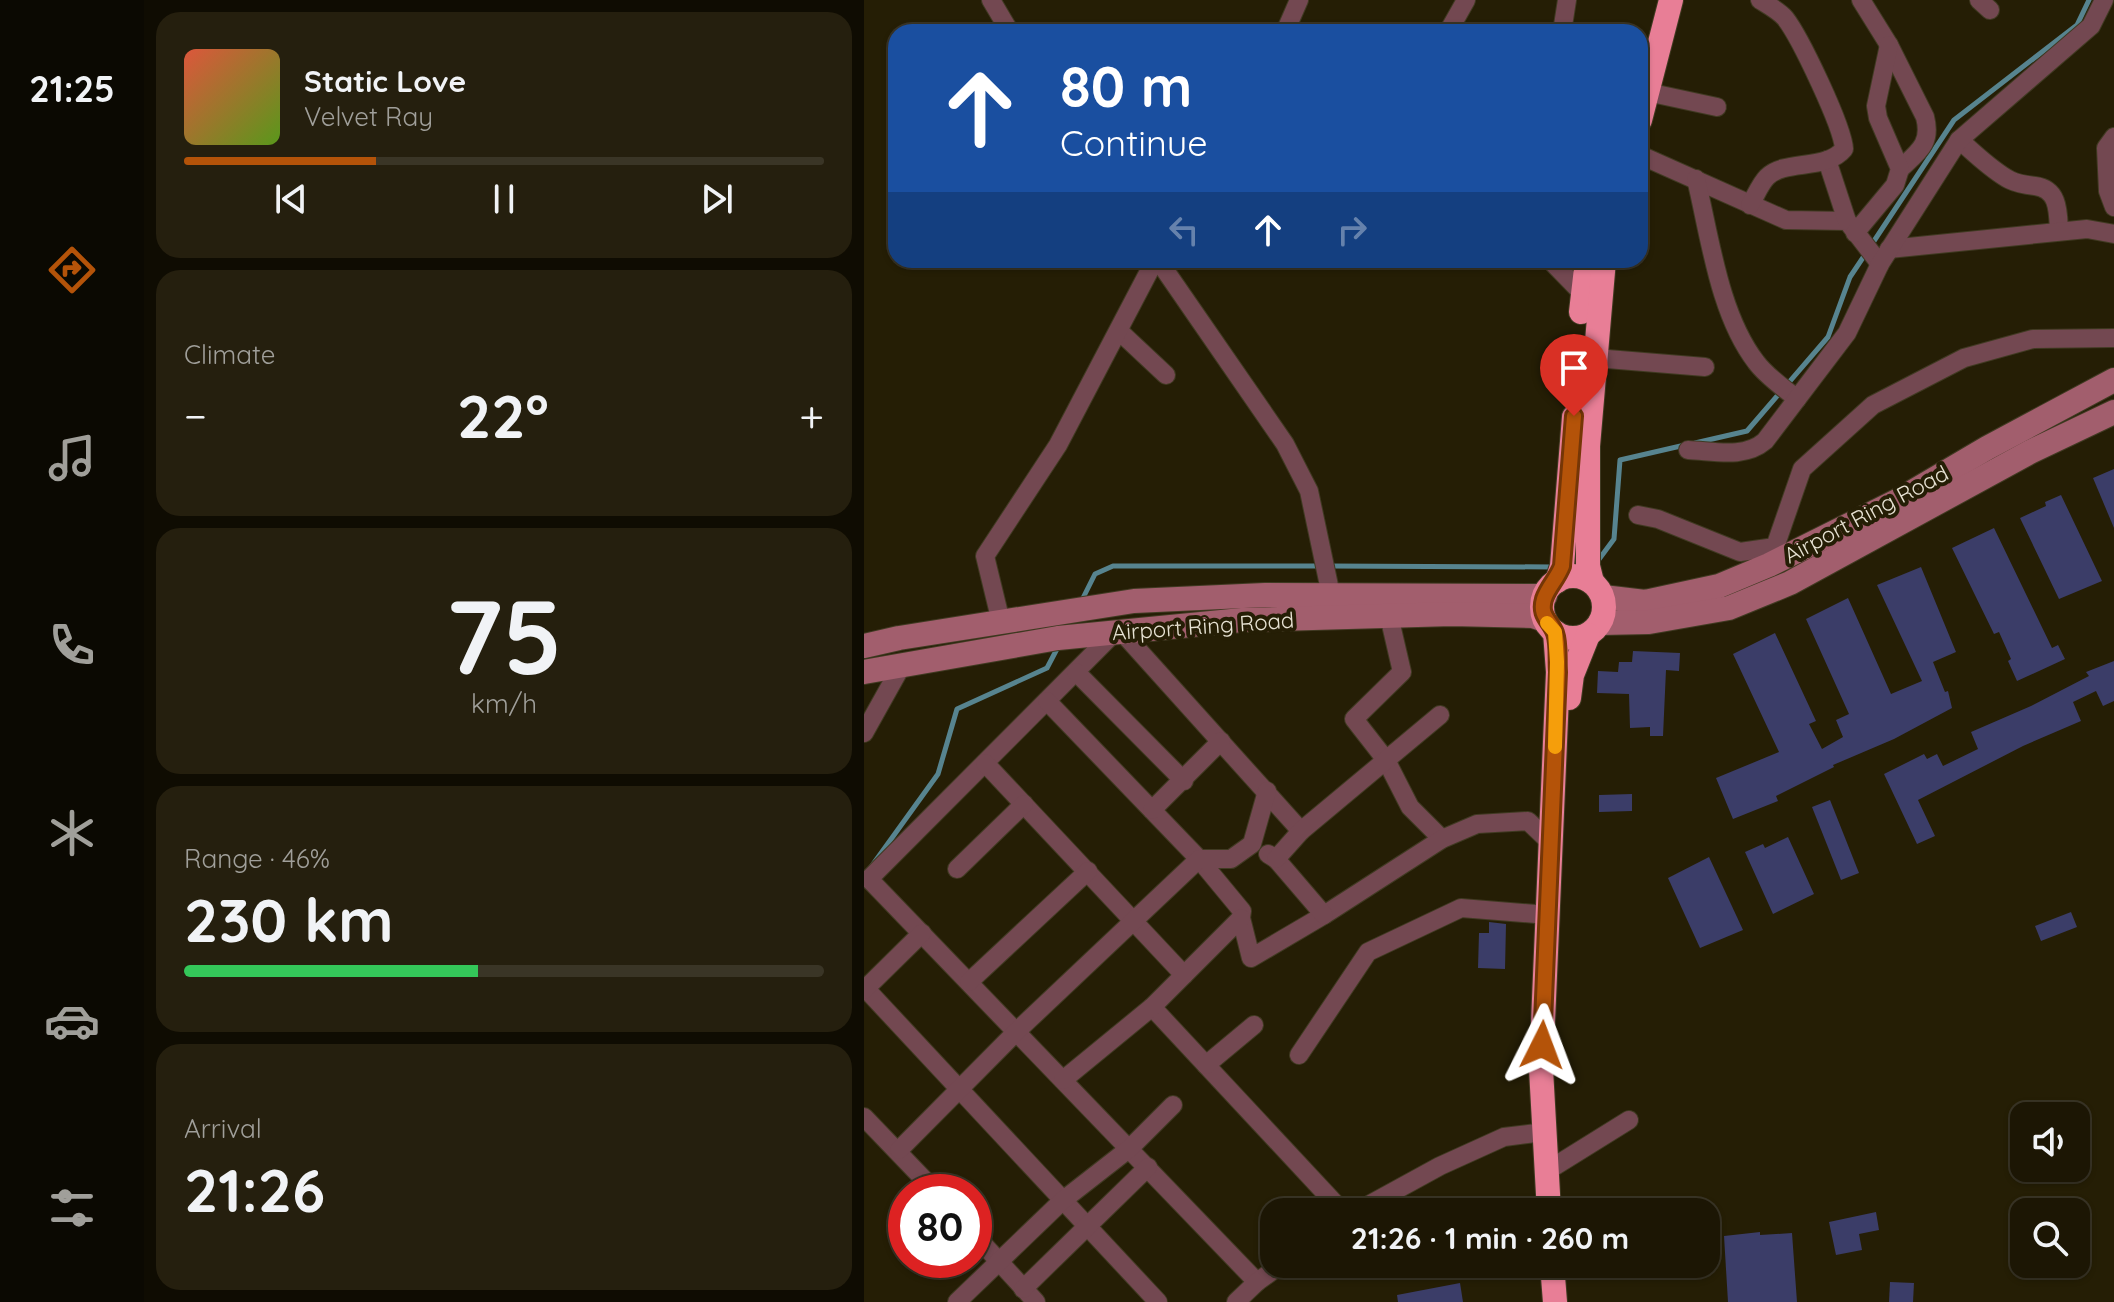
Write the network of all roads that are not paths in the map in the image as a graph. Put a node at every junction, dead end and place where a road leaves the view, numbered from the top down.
1 (991, 0) edge
2 (1299, 0) edge
3 (1466, 0) edge
4 (1567, 0) edge
5 (1654, 0) edge
6 (1671, 0) edge
7 (1760, 0) edge
8 (1861, 0) edge
9 (2104, 0) edge
10 (1005, 24) edge
11 (1288, 24) edge
12 (1452, 24) edge
13 (1564, 24) edge
14 (1648, 24) edge
15 (1889, 45) junction
16 (1648, 88) edge
17 (1648, 92) edge
18 (1717, 107) dead end
19 (2114, 137) edge
20 (1959, 140) junction
21 (1648, 158) edge
22 (1827, 160) junction
23 (1900, 169) junction
24 (1696, 179) junction
25 (1750, 205) junction
26 (2114, 207) edge
27 (2059, 231) junction
28 (2114, 234) edge
29 (1868, 244) junction
30 (1153, 268) edge
31 (1163, 268) edge
32 (1558, 268) edge
33 (1586, 268) edge
34 (1603, 268) edge
35 (1583, 294) junction
36 (1119, 331) junction
37 (2114, 338) edge
38 (1595, 358) junction
39 (1705, 367) dead end
40 (1166, 375) dead end
41 (2114, 380) edge
42 (1788, 391) junction
43 (2114, 412) edge
44 (1688, 450) dead end
45 (1638, 515) dead end
46 (1598, 590) junction
47 (1331, 595) junction
48 (1550, 607) junction
49 (1481, 615) junction
50 (1389, 616) junction
51 (1001, 622) junction
52 (1649, 622) junction
53 (1594, 629) junction
54 (1110, 633) junction
55 (864, 646) edge
56 (902, 665) junction
57 (1564, 668) junction
58 (864, 672) edge
59 (1076, 672) junction
60 (1047, 701) junction
61 (1440, 715) dead end
62 (864, 733) edge
63 (1221, 741) junction
64 (1386, 760) junction
65 (985, 763) junction
66 (1184, 781) junction
67 (1267, 791) junction
68 (1024, 804) junction
69 (1152, 810) junction
70 (1301, 831) junction
71 (1442, 839) junction
72 (1551, 843) junction
73 (1252, 844) junction
74 (1199, 859) junction
75 (1276, 859) junction
76 (957, 869) dead end
77 (1088, 871) junction
78 (1324, 915) junction
79 (1548, 915) junction
80 (1241, 918) junction
81 (1134, 920) junction
82 (922, 933) junction
83 (1184, 975) junction
84 (969, 982) junction
85 (865, 990) edge
86 (1152, 1007) junction
87 (1254, 1025) dead end
88 (1017, 1031) junction
89 (1299, 1055) dead end
90 (1206, 1065) junction
91 (1063, 1080) junction
92 (958, 1089) junction
93 (1173, 1105) dead end
94 (864, 1117) edge
95 (1629, 1120) dead end
96 (1544, 1132) junction
97 (1130, 1148) junction
98 (899, 1150) junction
99 (1148, 1167) junction
100 (1547, 1171) junction
101 (920, 1174) edge
102 (1330, 1198) edge
103 (1382, 1198) edge
104 (1548, 1198) edge
105 (1062, 1201) junction
106 (1086, 1227) junction
107 (992, 1254) edge
108 (1000, 1263) junction
109 (1263, 1278) edge
110 (1553, 1278) edge
111 (1257, 1282) junction
112 (1030, 1295) edge
113 (957, 1302) edge
114 (1158, 1302) edge
115 (1236, 1302) edge
116 (1555, 1302) edge

1 - 10 street
2 - 11 street
3 - 12 street
4 - 13 street
5 - 14 highway
6 - 16 highway
7 - 22 street
8 - 15 street
9 - 20 street
15 - 23 street
15 - 23 street
17 - 18 street
19 - 26 street
20 - 27 street
20 - 29 street
21 - 24 street
22 - 25 street
22 - 29 street
23 - 29 street
24 - 25 street
24 - 42 street
25 - 29 street
27 - 28 street
27 - 29 street
29 - 42 street
30 - 36 street
31 - 47 street
32 - 35 street
33 - 35 highway
34 - 38 highway
35 - 48 highway
36 - 40 street
36 - 51 street
37 - 45 street
38 - 39 street
38 - 46 highway
41 - 46 main road, Airport Ring Road
42 - 44 street
43 - 52 main road, Airport Ring Road
46 - 48 highway
46 - 53 highway
47 - 48 main road, Airport Ring Road
47 - 51 main road, Airport Ring Road
48 - 49 main road, Airport Ring Road
48 - 53 highway
48 - 57 highway
49 - 50 main road, Airport Ring Road
49 - 57 main road
50 - 54 main road, Airport Ring Road
50 - 64 street
51 - 55 main road, Airport Ring Road
52 - 53 main road, Airport Ring Road
52 - 57 main road
53 - 57 highway
54 - 56 main road, Airport Ring Road
54 - 59 street
54 - 63 street
56 - 58 main road, Airport Ring Road
56 - 62 street
57 - 72 highway
59 - 60 street
59 - 66 street
60 - 65 street
60 - 69 street
61 - 64 street
63 - 66 street
63 - 67 street
64 - 70 street
64 - 71 street
65 - 68 street
65 - 82 street
66 - 69 street
67 - 70 street
67 - 73 street
68 - 76 street
68 - 77 street
69 - 74 street
70 - 75 street
71 - 72 street
71 - 78 street
72 - 79 highway
73 - 74 street
73 - 75 street
74 - 80 street
74 - 81 street
75 - 78 street
77 - 81 street
77 - 84 street
78 - 80 street
79 - 89 street
79 - 96 highway
80 - 83 street
81 - 83 street
81 - 88 street
82 - 84 street
82 - 85 street
83 - 86 street
84 - 88 street
85 - 92 street
86 - 90 street
86 - 91 street
87 - 90 street
88 - 91 street
88 - 92 street
90 - 102 street
91 - 97 street
92 - 98 street
92 - 105 street
93 - 97 street
94 - 98 street
95 - 100 street
96 - 100 highway
96 - 103 street
97 - 99 street
97 - 105 street
98 - 101 street
99 - 106 street
99 - 111 street
100 - 104 highway
105 - 106 street
105 - 108 street
106 - 112 street
106 - 114 street
107 - 108 street
108 - 112 street
108 - 113 street
109 - 111 street
110 - 116 highway
111 - 115 street

